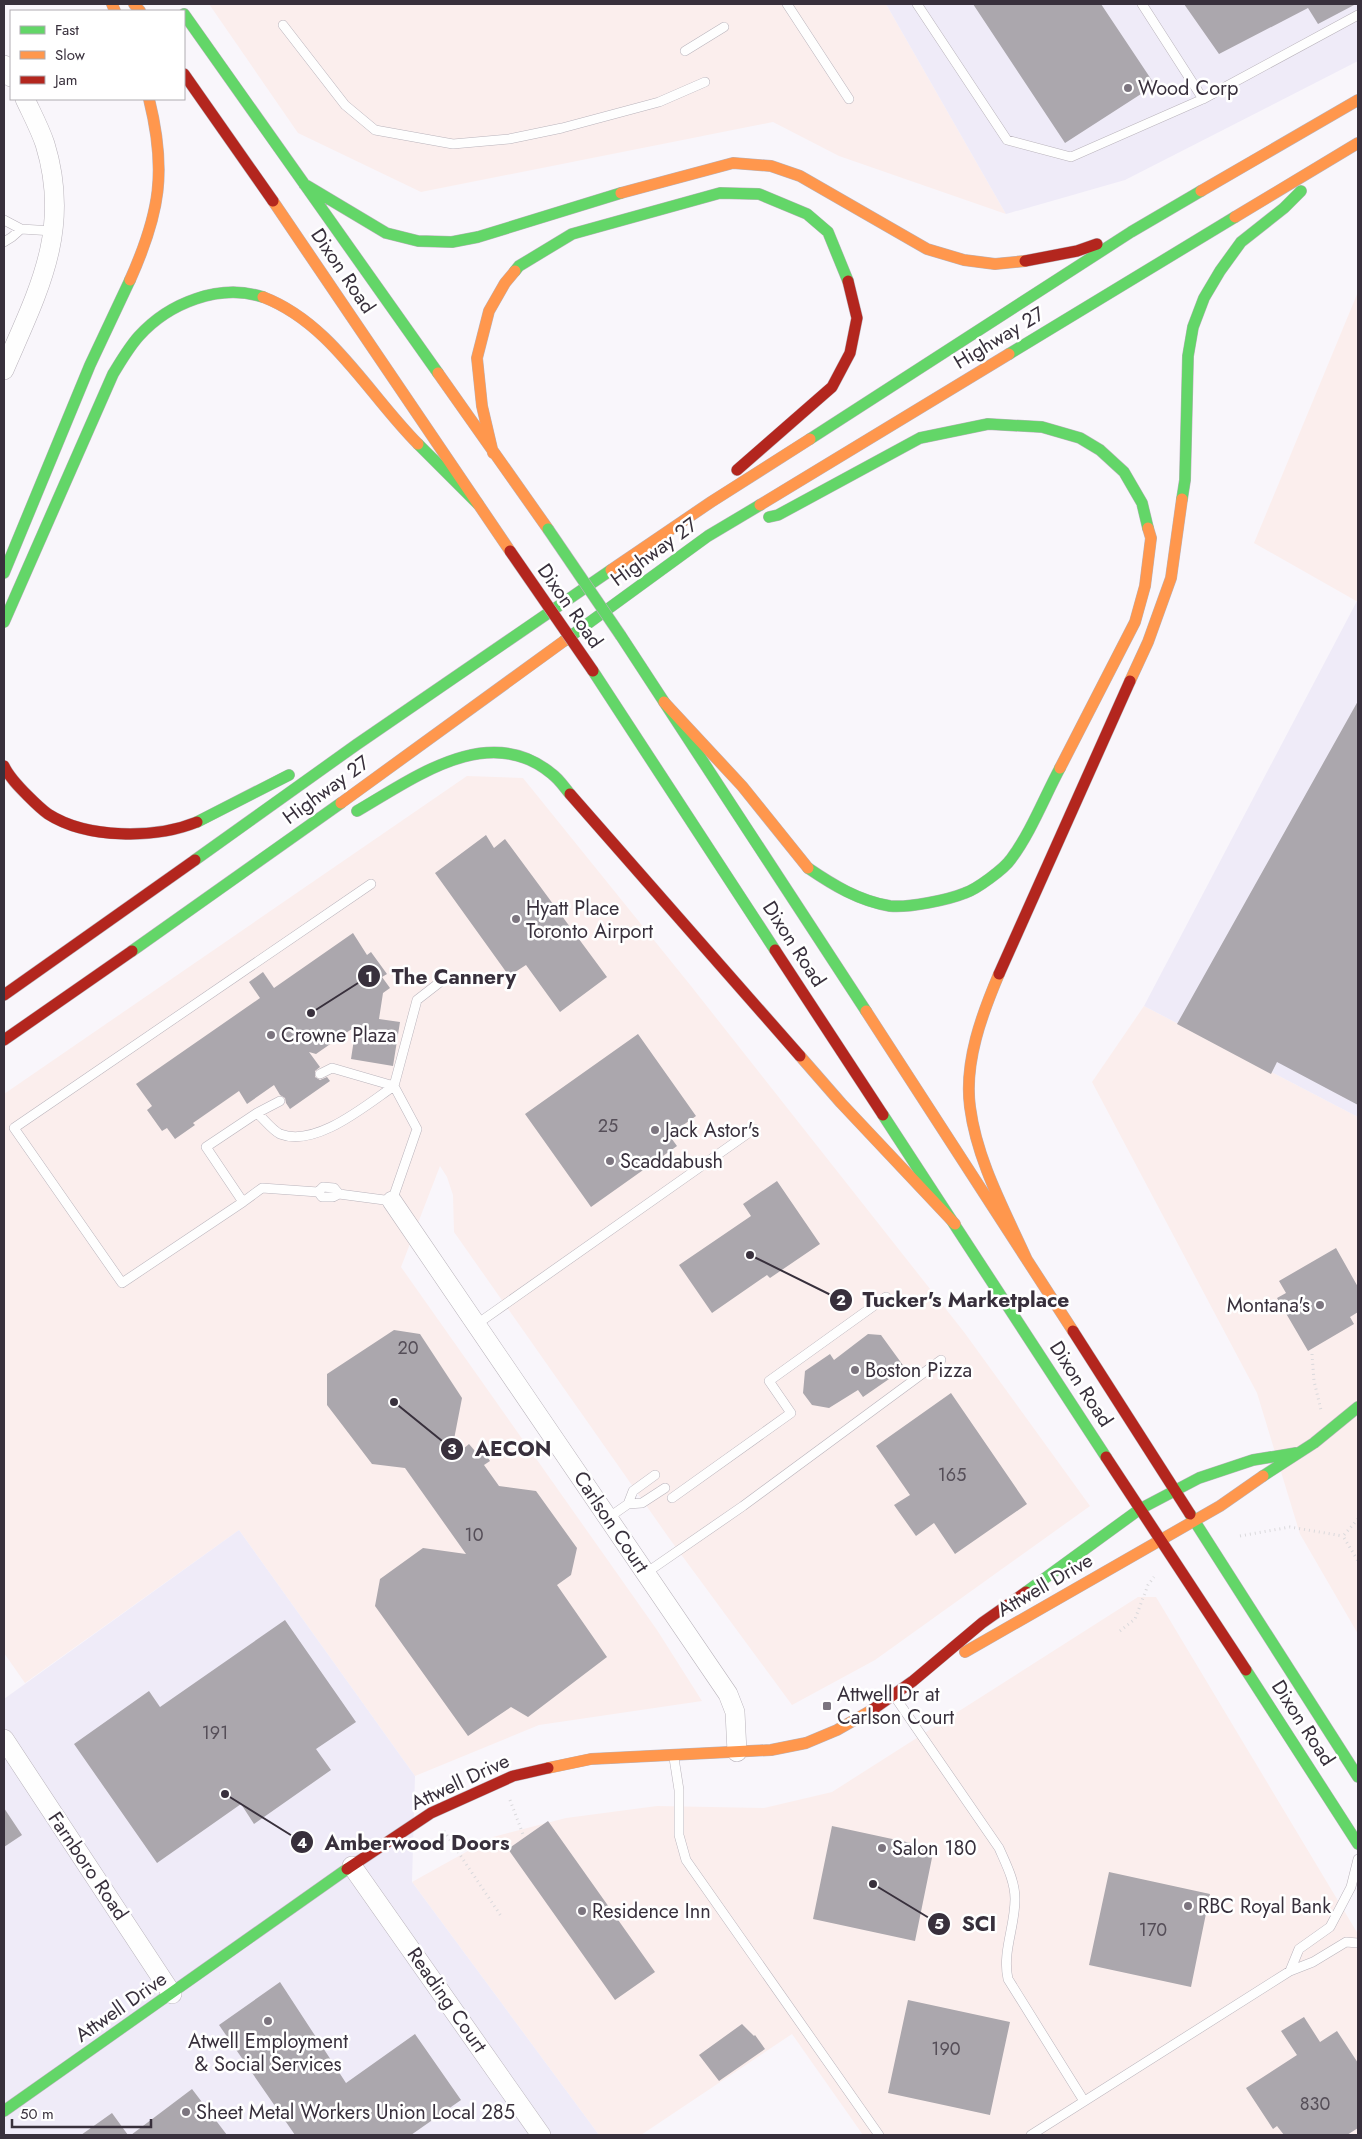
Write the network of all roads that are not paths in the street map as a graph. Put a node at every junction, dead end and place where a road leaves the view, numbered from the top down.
1 (787, 4) edge
2 (917, 4) edge
3 (1142, 4) edge
4 (185, 15) edge
5 (1358, 15) edge
6 (283, 25) dead end
7 (724, 27) dead end
8 (685, 51) dead end
9 (185, 75) edge
10 (705, 82) dead end
11 (849, 99) dead end
12 (1203, 99) junction
13 (25, 100) edge
14 (149, 100) edge
15 (1358, 100) edge
16 (1358, 143) edge
17 (1338, 155) junction
18 (304, 184) junction
19 (4, 220) edge
20 (21, 229) junction
21 (53, 231) junction
22 (1131, 232) junction
23 (4, 242) edge
24 (4, 370) edge
25 (493, 453) junction
26 (711, 502) junction
27 (478, 504) junction
28 (708, 536) junction
29 (4, 573) edge
30 (4, 622) edge
31 (664, 702) junction
32 (356, 745) junction
33 (4, 766) edge
34 (291, 839) junction
35 (371, 884) dead end
36 (444, 979) dead end
37 (4, 995) edge
38 (4, 1040) edge
39 (320, 1074) dead end
40 (394, 1086) junction
41 (280, 1100) dead end
42 (257, 1113) junction
43 (754, 1129) dead end
44 (392, 1201) junction
45 (243, 1202) junction
46 (955, 1224) junction
47 (1027, 1260) junction
48 (886, 1296) dead end
49 (476, 1324) junction
50 (941, 1360) dead end
51 (1358, 1407) edge
52 (1296, 1453) junction
53 (655, 1475) dead end
54 (665, 1488) dead end
55 (1174, 1491) junction
56 (672, 1498) dead end
57 (628, 1504) junction
58 (1140, 1509) junction
59 (608, 1518) junction
60 (1195, 1520) junction
61 (1161, 1538) junction
62 (646, 1573) junction
63 (913, 1681) junction
64 (894, 1695) junction
65 (4, 1739) edge
66 (736, 1752) junction
67 (674, 1756) junction
68 (1358, 1776) edge
69 (1358, 1844) edge
70 (1358, 1859) edge
71 (352, 1866) junction
72 (1358, 1943) edge
73 (1290, 1971) junction
74 (172, 1994) junction
75 (1084, 2101) junction
76 (4, 2112) edge
77 (541, 2135) edge
78 (879, 2135) edge
79 (1031, 2135) edge

1 - 11 lane
2 - 12 lane
3 - 12 lane
4 - 18 main road, Dixon Road
5 - 12 lane
6 - 10 lane
7 - 8 lane
9 - 27 main road, Dixon Road
13 - 21 street
14 - 29 main road
15 - 22 main road, Highway 27
16 - 17 main road, Highway 27
17 - 28 main road, Highway 27
17 - 47 main road
18 - 22 main road
18 - 25 main road, Dixon Road
19 - 20 lane
20 - 21 lane
20 - 23 lane
21 - 24 street
22 - 26 main road, Highway 27
25 - 26 main road
25 - 31 main road, Dixon Road, bridge
26 - 32 main road, Highway 27
27 - 30 main road
27 - 46 main road, Dixon Road, bridge
28 - 31 main road
28 - 34 main road, Highway 27
31 - 47 main road, Dixon Road
32 - 33 main road
32 - 37 main road, Highway 27
34 - 38 main road, Highway 27
34 - 46 main road
35 - 45 lane
36 - 40 lane
39 - 40 lane
40 - 42 lane
40 - 44 lane
41 - 42 lane
42 - 45 lane
43 - 49 lane
44 - 45 lane
44 - 49 street, Carlson Court
46 - 58 main road, Dixon Road
47 - 55 main road, Dixon Road
48 - 56 lane
49 - 59 street, Carlson Court
50 - 62 lane
51 - 52 main road, Attwell Drive
52 - 55 main road, Attwell Drive
52 - 60 main road, Attwell Drive
53 - 57 lane
54 - 57 lane
55 - 58 main road, Attwell Drive
55 - 60 main road, Dixon Road
57 - 59 lane
58 - 61 main road, Dixon Road
58 - 63 main road, Attwell Drive
59 - 62 street, Carlson Court
60 - 61 main road, Attwell Drive
60 - 68 main road, Dixon Road
61 - 63 main road, Attwell Drive
61 - 69 main road, Dixon Road
62 - 66 street, Carlson Court
63 - 64 main road, Attwell Drive
64 - 66 main road, Attwell Drive
64 - 75 lane
65 - 74 street, Farnboro Road
66 - 67 main road, Attwell Drive
67 - 71 main road, Attwell Drive
67 - 78 lane
70 - 73 lane
71 - 74 main road, Attwell Drive
71 - 77 street, Reading Court
72 - 73 lane
73 - 75 lane
74 - 76 main road, Attwell Drive
75 - 79 lane

